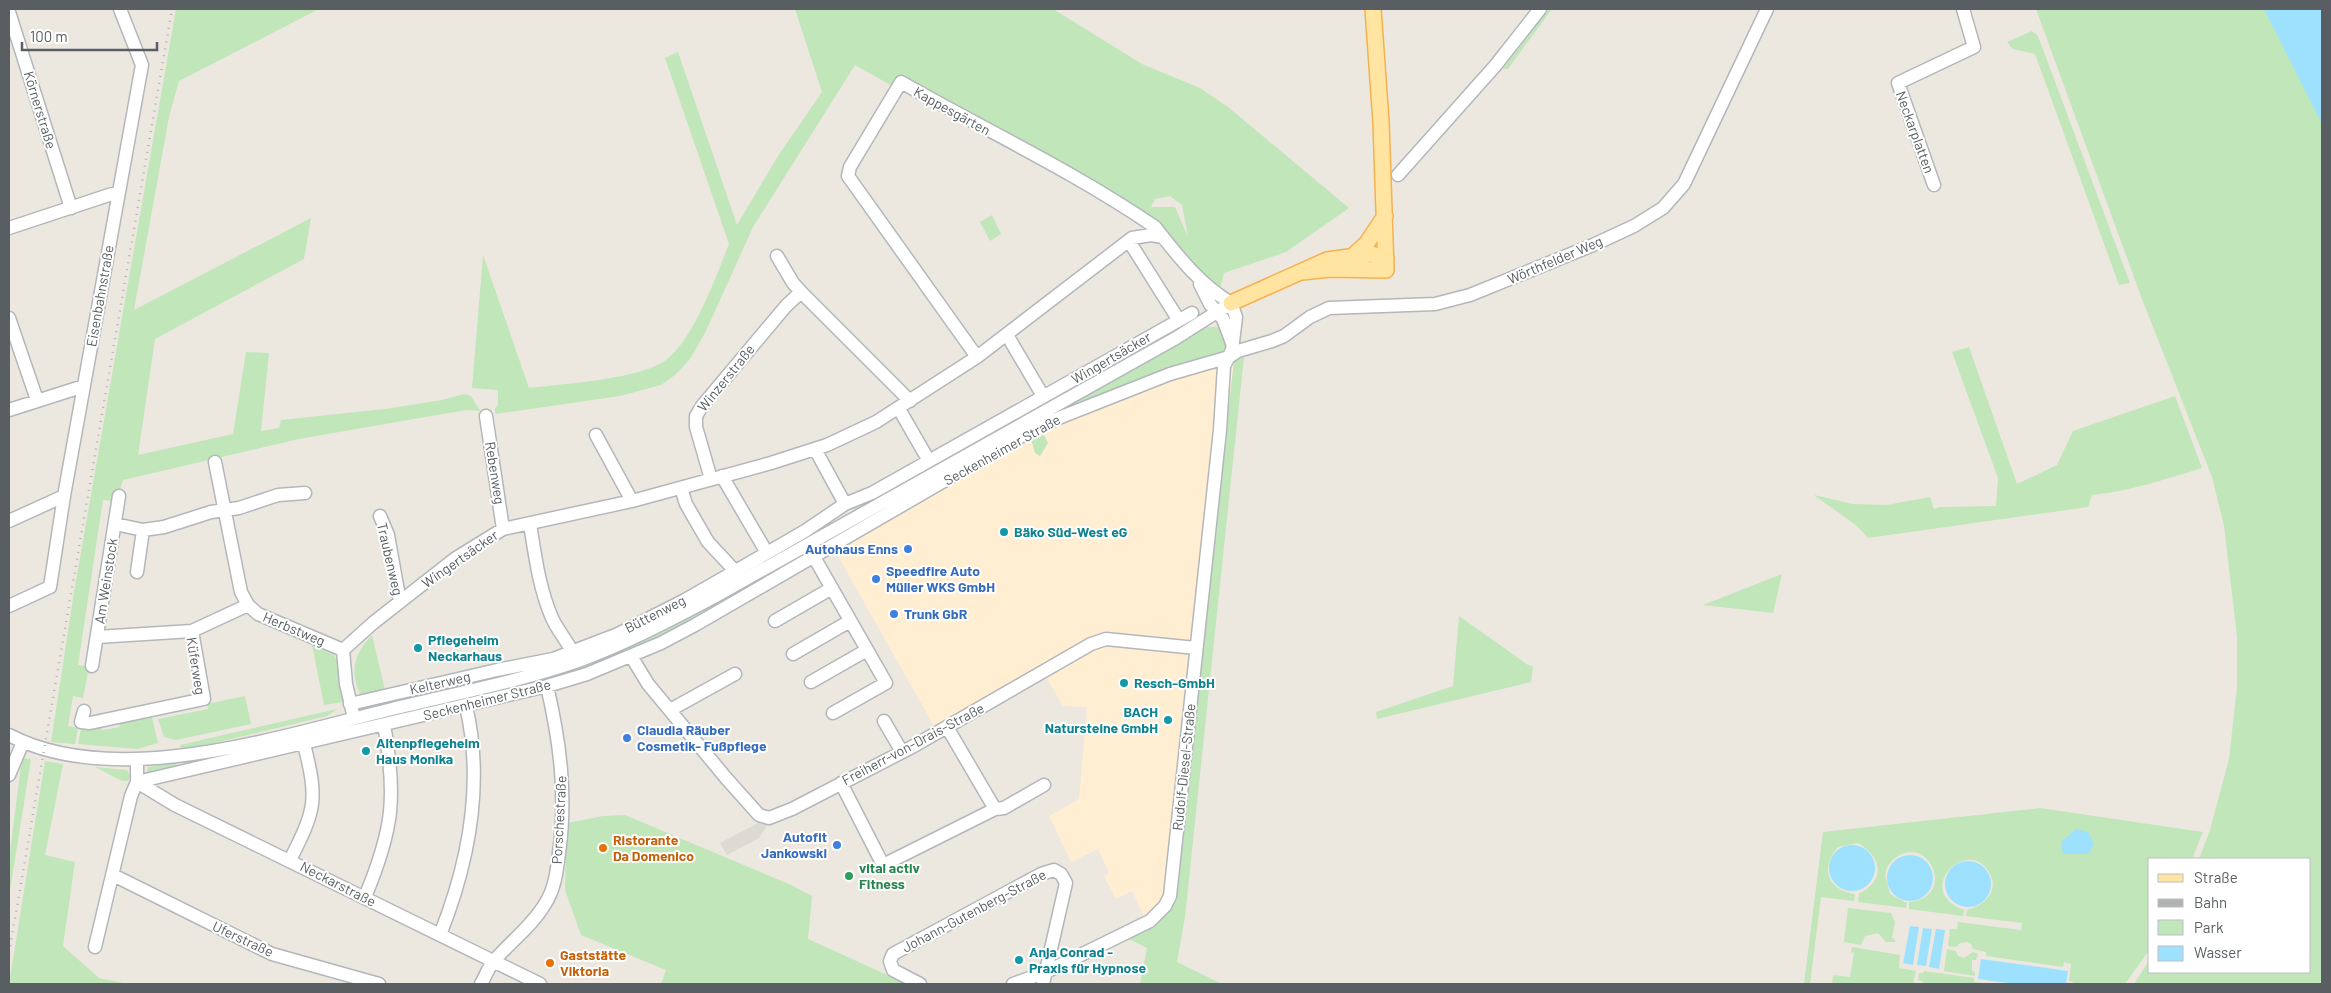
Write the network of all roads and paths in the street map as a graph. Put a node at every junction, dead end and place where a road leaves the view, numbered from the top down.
1 (120, 9) edge
2 (1374, 9) edge
3 (1540, 9) edge
4 (1767, 9) edge
5 (1962, 9) edge
6 (9, 12) edge
7 (15, 50) edge
8 (1398, 175) dead end
9 (1934, 185) dead end
10 (118, 192) junction
11 (71, 208) junction
12 (1130, 211) junction
13 (1385, 216) junction
14 (9, 228) edge
15 (1163, 237) junction
16 (1130, 239) junction
17 (1354, 255) junction
18 (778, 256) dead end
19 (1386, 264) junction
20 (1302, 272) junction
21 (1197, 278) junction
22 (801, 292) junction
23 (1232, 303) junction
24 (1192, 312) dead end
25 (1217, 312) junction
26 (9, 318) edge
27 (1178, 319) junction
28 (1007, 335) junction
29 (1232, 343) junction
30 (977, 357) junction
31 (1229, 357) junction
32 (84, 386) junction
33 (1043, 396) junction
34 (37, 400) junction
35 (910, 401) junction
36 (899, 408) junction
37 (9, 410) edge
38 (486, 416) dead end
39 (596, 435) dead end
40 (815, 450) junction
41 (929, 461) junction
42 (215, 462) dead end
43 (716, 478) junction
44 (681, 488) junction
45 (305, 493) dead end
46 (64, 496) junction
47 (119, 496) dead end
48 (632, 501) junction
49 (845, 504) junction
50 (224, 510) junction
51 (380, 516) dead end
52 (9, 521) edge
53 (115, 524) junction
54 (530, 524) junction
55 (503, 529) junction
56 (143, 530) junction
57 (767, 553) junction
58 (814, 557) junction
59 (736, 571) junction
60 (137, 572) dead end
61 (832, 588) junction
62 (400, 602) junction
63 (248, 605) junction
64 (9, 606) edge
65 (775, 621) dead end
66 (850, 621) junction
67 (192, 631) junction
68 (97, 638) junction
69 (1196, 648) junction
70 (344, 650) junction
71 (867, 650) junction
72 (572, 651) junction
73 (793, 654) dead end
74 (631, 656) junction
75 (92, 666) dead end
76 (735, 674) dead end
77 (811, 682) dead end
78 (547, 686) junction
79 (350, 704) junction
80 (466, 706) junction
81 (670, 710) junction
82 (832, 713) dead end
83 (82, 716) dead end
84 (354, 718) junction
85 (884, 721) dead end
86 (384, 725) junction
87 (946, 727) junction
88 (9, 735) edge
89 (23, 742) junction
90 (304, 744) junction
91 (902, 752) junction
92 (137, 759) junction
93 (9, 775) edge
94 (137, 782) junction
95 (841, 783) junction
96 (1044, 785) dead end
97 (995, 809) junction
98 (290, 860) junction
99 (113, 875) junction
100 (364, 897) junction
101 (440, 935) junction
102 (95, 947) dead end
103 (492, 962) junction
104 (1045, 978) edge
105 (379, 984) edge
106 (481, 984) edge
107 (540, 984) edge
108 (920, 984) edge
109 (1013, 984) edge

1 - 10 street, Eisenbahnstraße
2 - 13 main road
3 - 8 street
4 - 31 street, Wörthfelder Weg
5 - 9 street, Neckarplatten
6 - 7 street, Körnerstraße
7 - 11 street, Körnerstraße
10 - 11 street
10 - 32 street, Eisenbahnstraße
11 - 14 street
12 - 15 street, Kappesgärten
12 - 16 street
12 - 30 street, Kappesgärten
13 - 17 main road
13 - 19 main road
15 - 16 street
15 - 21 street, Kappesgärten
16 - 27 street
16 - 28 street, Wingertsäcker
17 - 19 main road
17 - 20 main road
18 - 22 street
19 - 20 main road
20 - 23 main road
21 - 23 street, Kappesgärten
21 - 25 street, Kappesgärten
22 - 35 street
22 - 43 street, Winzerstraße
23 - 25 street
23 - 29 street, Rudolf-Diesel-Straße
24 - 27 street, Wingertsäcker
25 - 29 street
25 - 84 street
26 - 34 street
27 - 33 street, Wingertsäcker
28 - 30 street, Wingertsäcker
28 - 33 street
29 - 31 street, Rudolf-Diesel-Straße
30 - 35 street, Wingertsäcker
31 - 58 street, Seckenheimer Straße
31 - 69 street, Rudolf-Diesel-Straße
32 - 34 street
32 - 46 street, Eisenbahnstraße
33 - 41 street, Wingertsäcker
34 - 37 street
35 - 36 street, Wingertsäcker
36 - 40 street, Wingertsäcker
36 - 41 street
38 - 55 street, Rebenweg
39 - 48 street
40 - 43 street, Wingertsäcker
40 - 49 street
41 - 49 street, Wingertsäcker
42 - 50 street, Herbstweg
43 - 44 street, Wingertsäcker
43 - 57 street
44 - 48 street, Wingertsäcker
44 - 59 street
45 - 50 street
46 - 52 street
46 - 64 street, Eisenbahnstraße
47 - 53 street, Am Weinstock
48 - 54 street, Wingertsäcker
49 - 57 street, Wingertsäcker
50 - 56 street
50 - 63 street, Herbstweg
51 - 62 street, Traubenweg
53 - 56 street
53 - 68 street, Am Weinstock
54 - 55 street, Wingertsäcker
54 - 72 street
55 - 62 street, Wingertsäcker
56 - 60 street
57 - 59 street, Büttenweg
58 - 61 street
58 - 74 street, Seckenheimer Straße
59 - 72 street, Büttenweg
61 - 65 street
61 - 66 street
62 - 70 street, Wingertsäcker
63 - 67 street, Herbstweg
63 - 70 street, Herbstweg
66 - 71 street
66 - 73 street
67 - 68 street, Küferweg
67 - 83 street, Küferweg
68 - 75 street, Am Weinstock
69 - 87 street, Freiherr-von-Drais-Straße
69 - 104 street, Rudolf-Diesel-Straße
70 - 79 street
71 - 77 street
71 - 82 street
72 - 79 street, Kelterweg
74 - 78 street, Seckenheimer Straße
74 - 81 street, Freiherr-von-Drais-Straße
76 - 81 street
78 - 80 street, Seckenheimer Straße
78 - 103 street, Porschestraße
79 - 84 street
80 - 86 street, Seckenheimer Straße
80 - 101 street
81 - 95 street, Freiherr-von-Drais-Straße
84 - 92 street
85 - 91 street
86 - 90 street, Seckenheimer Straße
86 - 100 street
87 - 91 street, Freiherr-von-Drais-Straße
87 - 97 street
88 - 89 street
89 - 92 street
89 - 93 street
90 - 94 street, Seckenheimer Straße
90 - 98 street
91 - 95 street, Freiherr-von-Drais-Straße
92 - 94 street
94 - 98 street, Neckarstraße
94 - 99 street
95 - 97 street
96 - 97 street
98 - 100 street, Neckarstraße
99 - 102 street
99 - 105 street, Uferstraße
100 - 101 street, Neckarstraße
101 - 103 street, Neckarstraße
103 - 106 street
103 - 107 street, Neckarstraße
104 - 108 street, Johann-Gutenberg-Straße
104 - 109 street

